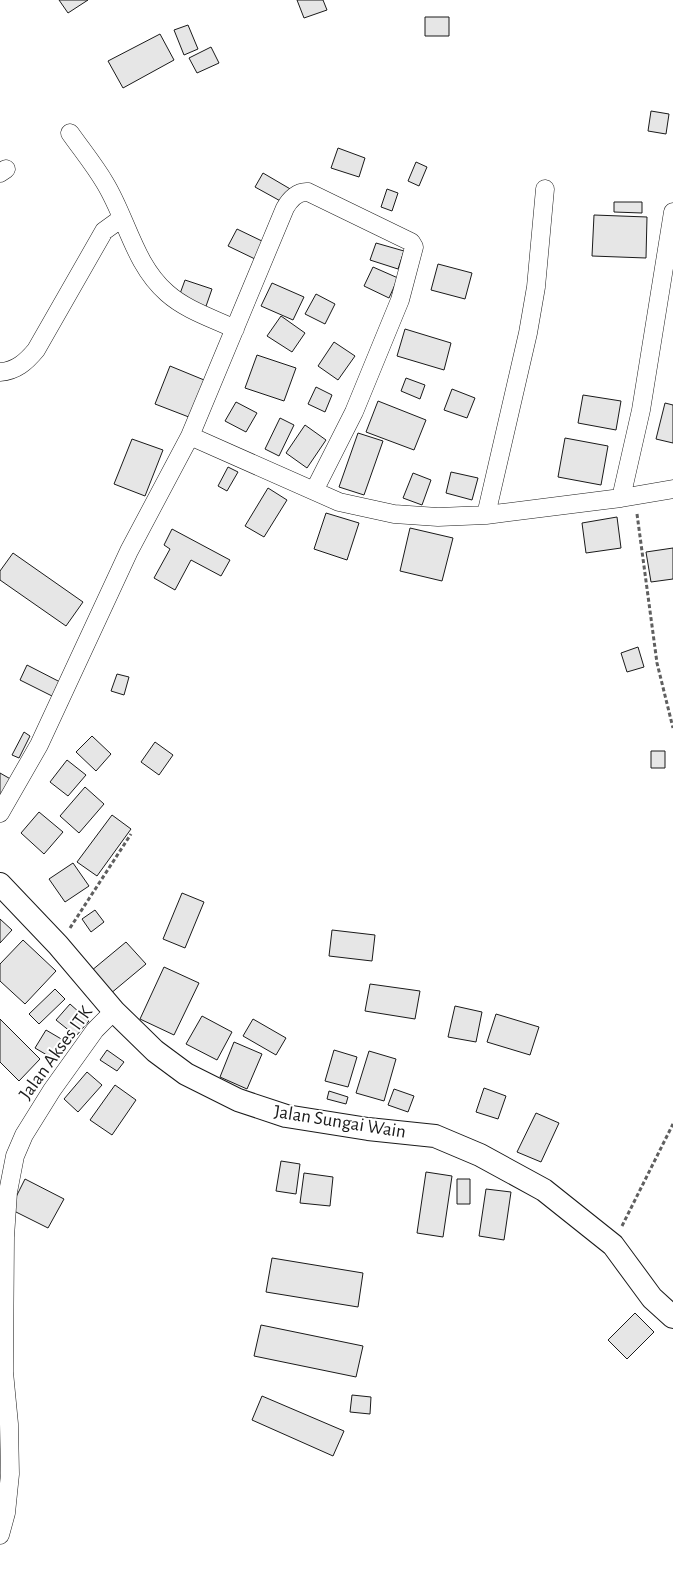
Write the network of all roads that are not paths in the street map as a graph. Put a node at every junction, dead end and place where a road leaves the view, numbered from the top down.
1 (70, 133) dead end
2 (546, 189) dead end
3 (673, 212) edge
4 (122, 218) junction
5 (671, 231) edge
6 (666, 295) edge
7 (235, 329) junction
8 (0, 372) edge
9 (190, 436) junction
10 (673, 489) edge
11 (314, 491) junction
12 (628, 497) junction
13 (486, 515) junction
14 (0, 813) edge
15 (0, 884) edge
16 (114, 1011) junction
17 (673, 1317) edge
18 (0, 1535) edge

1 - 4 street
2 - 13 street
3 - 5 street
4 - 7 street
4 - 8 street
5 - 6 street
6 - 12 street
7 - 9 street
7 - 11 street
9 - 11 street
9 - 14 street
10 - 12 street
11 - 13 street
12 - 13 street
15 - 16 street, Jalan Sungai Wain
16 - 17 street, Jalan Sungai Wain
16 - 18 street, Jalan Akses ITK

